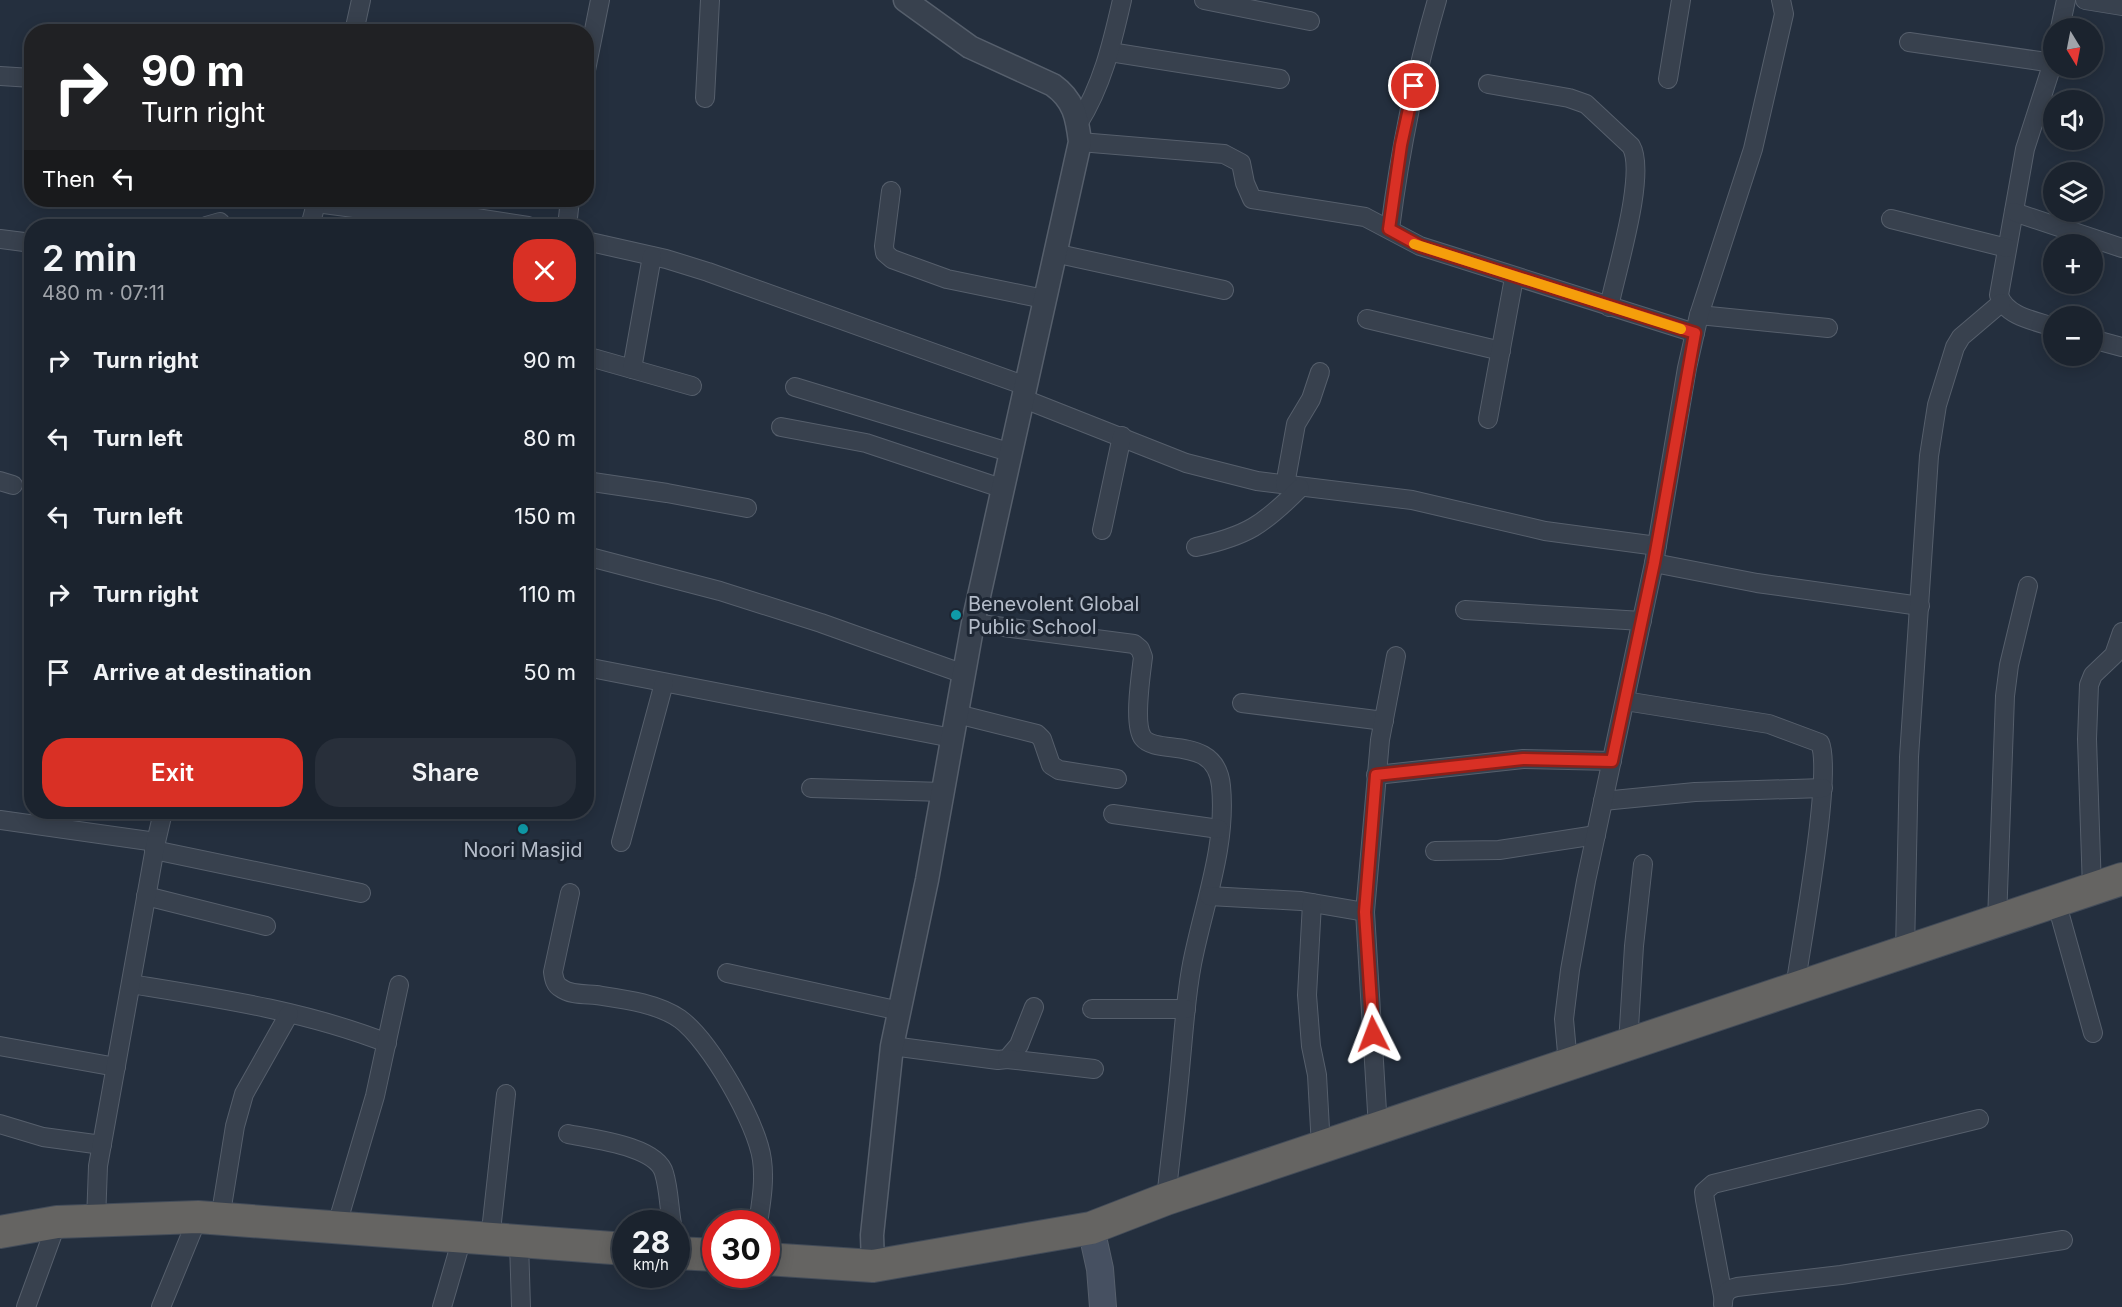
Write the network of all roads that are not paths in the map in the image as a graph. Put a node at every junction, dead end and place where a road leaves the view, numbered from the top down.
1 (361, 0) edge
2 (600, 0) edge
3 (710, 0) edge
4 (905, 0) edge
5 (1122, 0) edge
6 (1204, 0) edge
7 (1437, 0) edge
8 (1681, 0) edge
9 (1781, 0) edge
10 (2066, 0) edge
11 (2085, 0) edge
12 (2122, 6) edge
13 (2062, 18) edge
14 (1310, 21) dead end
15 (356, 24) edge
16 (594, 30) edge
17 (1909, 42) dead end
18 (1110, 52) junction
19 (2043, 60) edge
20 (0, 76) edge
21 (24, 78) edge
22 (2049, 78) edge
23 (1280, 80) dead end
24 (1668, 80) dead end
25 (1488, 84) dead end
26 (705, 98) dead end
27 (1079, 133) junction
28 (891, 191) dead end
29 (356, 207) edge
30 (2014, 212) junction
31 (482, 219) edge
32 (1891, 219) dead end
33 (1389, 229) junction
34 (0, 239) edge
35 (24, 242) edge
36 (594, 243) edge
37 (2007, 248) junction
38 (2122, 248) edge
39 (1054, 253) junction
40 (652, 256) junction
41 (1514, 278) junction
42 (1224, 290) dead end
43 (1044, 299) junction
44 (2001, 303) junction
45 (1609, 307) junction
46 (1699, 315) junction
47 (1367, 319) dead end
48 (2043, 323) edge
49 (1828, 328) dead end
50 (1695, 333) junction
51 (2103, 342) edge
52 (2122, 347) edge
53 (1501, 351) junction
54 (594, 358) edge
55 (632, 369) junction
56 (1320, 372) dead end
57 (692, 386) dead end
58 (795, 387) dead end
59 (1025, 393) junction
60 (1488, 419) dead end
61 (781, 427) dead end
62 (1122, 436) junction
63 (1012, 453) junction
64 (594, 483) edge
65 (1292, 486) junction
66 (1004, 489) junction
67 (747, 508) dead end
68 (1102, 530) dead end
69 (1196, 547) dead end
70 (1655, 554) junction
71 (594, 558) edge
72 (2028, 586) dead end
73 (1920, 606) junction
74 (1465, 610) dead end
75 (1642, 621) junction
76 (973, 623) junction
77 (2122, 632) edge
78 (1396, 656) dead end
79 (594, 669) edge
80 (964, 674) junction
81 (664, 682) junction
82 (1625, 701) junction
83 (1242, 703) dead end
84 (957, 714) junction
85 (1384, 721) junction
86 (952, 738) junction
87 (1612, 761) junction
88 (1376, 775) junction
89 (1117, 779) dead end
90 (811, 788) dead end
91 (1823, 788) junction
92 (943, 792) junction
93 (1603, 801) junction
94 (1113, 814) dead end
95 (161, 819) edge
96 (0, 820) edge
97 (1219, 829) junction
98 (1596, 836) junction
99 (621, 842) dead end
100 (155, 846) junction
101 (1435, 851) dead end
102 (1643, 864) dead end
103 (2122, 879) edge
104 (2092, 889) junction
105 (361, 893) dead end
106 (570, 893) dead end
107 (146, 896) junction
108 (1209, 896) junction
109 (2056, 901) junction
110 (1312, 903) junction
111 (1365, 912) junction
112 (1997, 921) junction
113 (266, 926) dead end
114 (1905, 952) junction
115 (727, 973) dead end
116 (130, 984) junction
117 (399, 985) dead end
118 (1795, 988) junction
119 (1034, 1007) dead end
120 (1092, 1009) dead end
121 (1186, 1009) junction
122 (900, 1011) junction
123 (289, 1014) junction
124 (2093, 1033) dead end
125 (387, 1043) junction
126 (1628, 1044) junction
127 (0, 1046) edge
128 (892, 1046) junction
129 (1007, 1059) junction
130 (1568, 1064) junction
131 (116, 1067) junction
132 (1094, 1069) dead end
133 (506, 1094) dead end
134 (1979, 1119) dead end
135 (0, 1124) edge
136 (1378, 1128) junction
137 (568, 1134) dead end
138 (102, 1145) junction
139 (1321, 1147) junction
140 (1166, 1199) junction
141 (670, 1210) edge
142 (760, 1210) edge
143 (209, 1218) junction
144 (96, 1221) junction
145 (57, 1222) junction
146 (336, 1228) junction
147 (1091, 1228) junction
148 (0, 1232) edge
149 (490, 1240) junction
150 (2063, 1240) dead end
151 (612, 1248) edge
152 (780, 1260) edge
153 (873, 1266) junction
154 (1723, 1302) edge
155 (26, 1307) edge
156 (161, 1307) edge
157 (442, 1307) edge
158 (522, 1307) edge
159 (1103, 1307) edge

1 - 15 street
2 - 16 street
3 - 26 street
4 - 27 street
5 - 18 street
6 - 14 street
7 - 33 street
8 - 24 street
9 - 46 street
10 - 13 street
11 - 12 street
17 - 19 street
18 - 23 street
18 - 27 street
20 - 21 street
22 - 30 street
25 - 45 street
27 - 33 street
27 - 39 street
28 - 43 street
29 - 31 street
30 - 37 street
30 - 38 street
32 - 37 street
33 - 41 street
34 - 35 street
36 - 40 street
37 - 44 street
39 - 42 street
39 - 43 street
40 - 55 street
40 - 59 street
41 - 45 street
41 - 53 street
43 - 59 street
44 - 48 street
44 - 73 street
45 - 50 street
46 - 49 street
46 - 50 street
47 - 53 street
50 - 70 street
51 - 52 street
53 - 60 street
54 - 55 street
55 - 57 street
56 - 65 street
58 - 63 street
59 - 62 street
59 - 63 street
61 - 66 street
62 - 65 street
62 - 68 street
63 - 66 street
64 - 67 street
65 - 69 street
65 - 70 street
66 - 76 street
70 - 73 street
70 - 75 street
71 - 80 street
72 - 112 street
73 - 114 street
74 - 75 street
75 - 82 street
76 - 80 street
76 - 97 street
77 - 104 street
78 - 85 street
79 - 81 street
80 - 84 street
81 - 86 street
81 - 99 street
82 - 87 street
82 - 91 street
83 - 85 street
84 - 86 street
84 - 89 street
85 - 88 street
86 - 92 street
87 - 88 street
87 - 93 street
88 - 111 street
90 - 92 street
91 - 93 street
91 - 118 street
92 - 122 street
93 - 98 street
94 - 97 street
95 - 100 street
96 - 100 street
97 - 108 street
98 - 101 street
98 - 130 street
100 - 105 street
100 - 107 street
102 - 126 street
103 - 104 highway
104 - 109 highway
106 - 142 street
107 - 113 street
107 - 116 street
108 - 110 street
108 - 121 street
109 - 112 highway
109 - 124 street
110 - 111 street
110 - 139 street
111 - 136 street
112 - 114 highway
114 - 118 highway
115 - 122 street
116 - 123 street
116 - 131 street
117 - 125 street
118 - 126 highway
119 - 129 street
120 - 121 street
121 - 140 street
122 - 128 street
123 - 125 street
123 - 143 street
125 - 146 street
126 - 130 highway
127 - 131 street
128 - 129 street
128 - 153 street
129 - 132 street
130 - 136 highway
131 - 138 street
133 - 149 street
134 - 154 street
135 - 138 street
136 - 139 highway
137 - 141 street
138 - 144 street
139 - 140 highway
140 - 147 highway
143 - 144 highway
143 - 146 highway
143 - 156 street
144 - 145 highway
145 - 148 highway
145 - 155 street
146 - 149 highway
147 - 153 highway
147 - 159 main road
149 - 151 highway
149 - 157 street
149 - 158 street
150 - 154 street
152 - 153 highway

